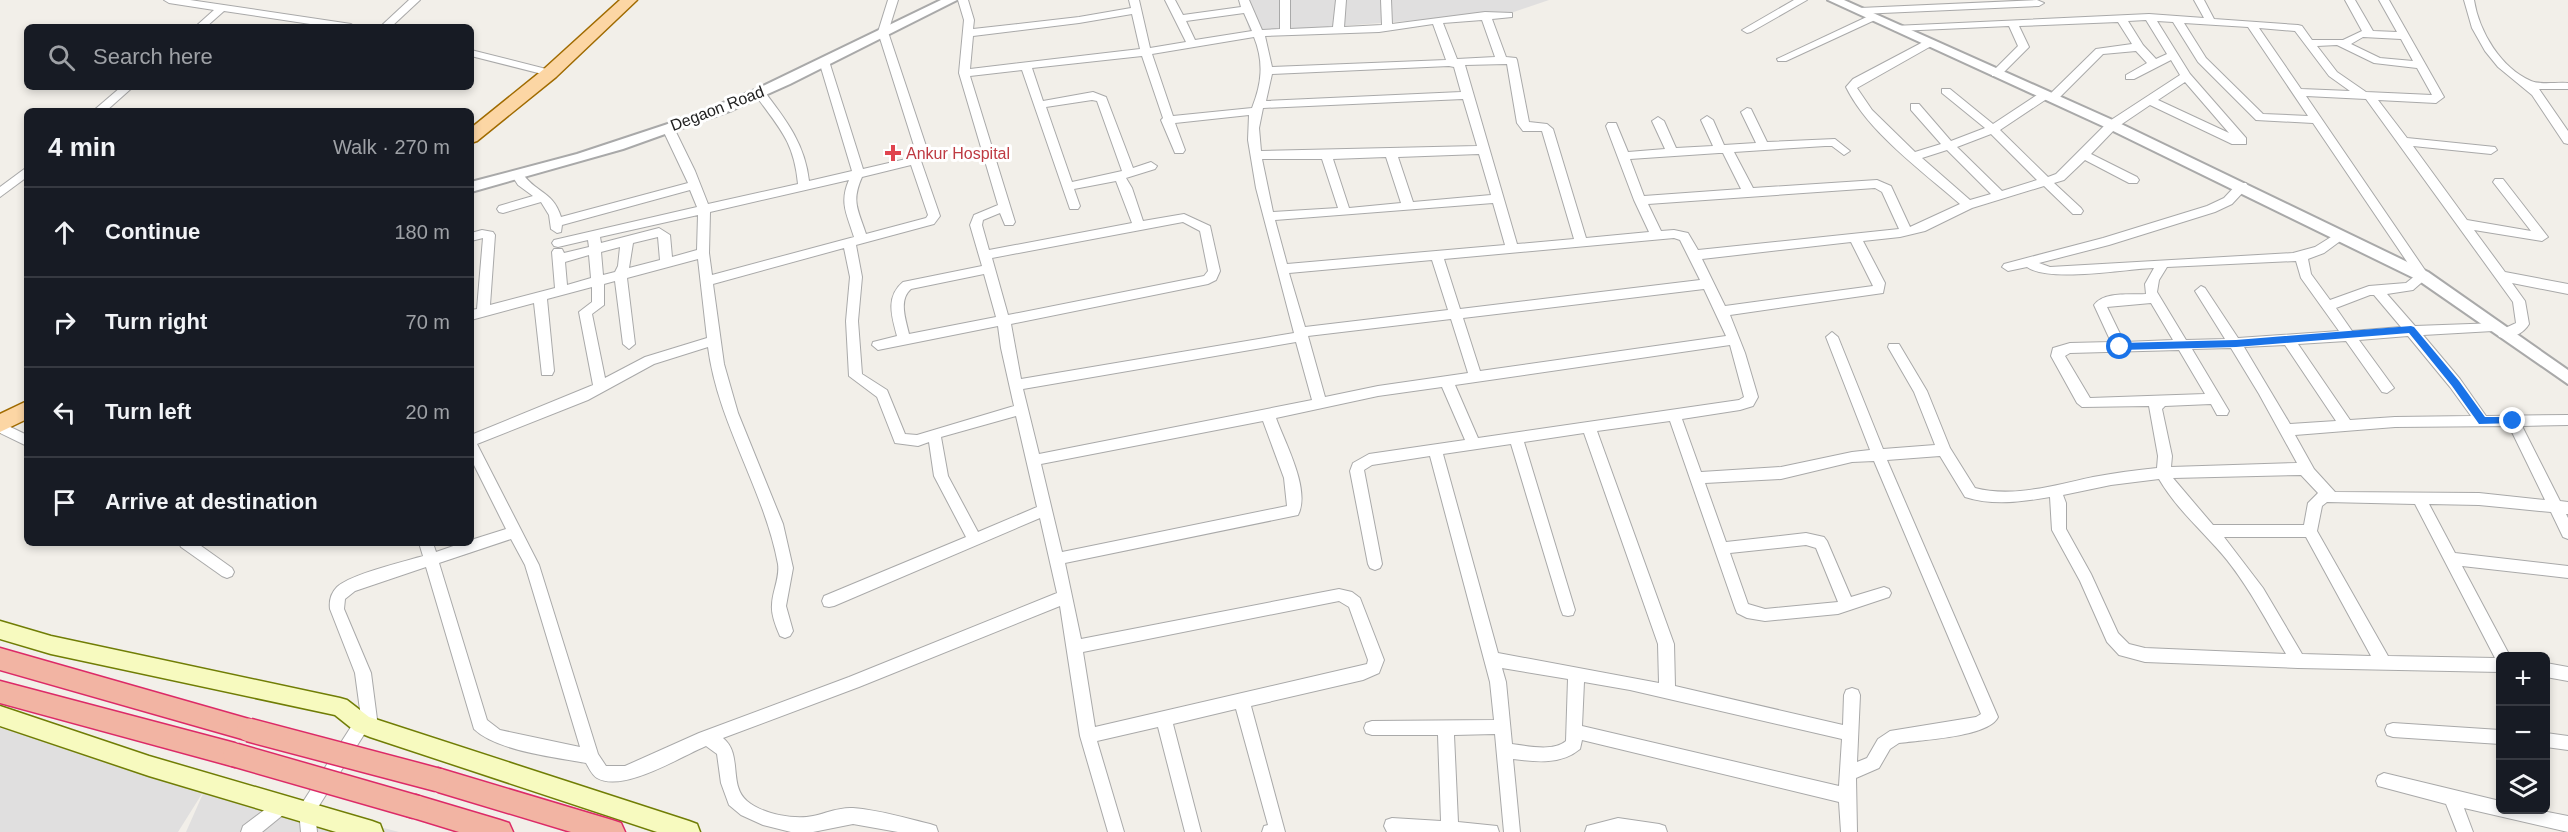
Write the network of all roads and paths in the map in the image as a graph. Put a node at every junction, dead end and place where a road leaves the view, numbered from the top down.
1 (169, 0) edge
2 (415, 0) edge
3 (629, 0) edge
4 (893, 0) edge
5 (951, 0) edge
6 (963, 0) edge
7 (1170, 0) edge
8 (1285, 0) edge
9 (1341, 0) edge
10 (1386, 0) edge
11 (1802, 0) edge
12 (1834, 0) edge
13 (2199, 0) edge
14 (2350, 0) edge
15 (2384, 0) edge
16 (2469, 0) edge
17 (2038, 1) edge
18 (1135, 5) edge
19 (1246, 5) edge
20 (221, 9) junction
21 (1866, 14) junction
22 (1485, 15) junction
23 (1508, 15) dead end
24 (2149, 17) junction
25 (1181, 18) junction
26 (2121, 18) junction
27 (1437, 20) junction
28 (2177, 20) junction
29 (2050, 21) junction
30 (2012, 22) junction
31 (2211, 22) junction
32 (204, 24) edge
33 (329, 24) edge
34 (388, 24) edge
35 (2251, 24) junction
36 (1387, 28) junction
37 (1898, 28) junction
38 (1747, 30) dead end
39 (1338, 31) junction
40 (883, 32) junction
41 (1285, 32) junction
42 (968, 33) junction
43 (1258, 33) junction
44 (2369, 34) junction
45 (2404, 36) junction
46 (1929, 43) junction
47 (2310, 43) junction
48 (1192, 44) junction
49 (2345, 44) junction
50 (2139, 47) junction
51 (1146, 52) junction
52 (474, 54) edge
53 (2173, 55) junction
54 (1501, 59) junction
55 (1782, 59) dead end
56 (824, 61) junction
57 (1456, 64) junction
58 (2154, 64) junction
59 (2421, 65) junction
60 (1026, 66) junction
61 (1267, 71) junction
62 (550, 73) junction
63 (964, 73) junction
64 (1996, 74) junction
65 (2186, 76) junction
66 (2130, 77) dead end
67 (2529, 85) junction
68 (2568, 86) edge
69 (124, 90) edge
70 (1946, 91) dead end
71 (2299, 92) junction
72 (760, 93) junction
73 (1467, 95) junction
74 (2048, 96) junction
75 (2367, 96) junction
76 (2149, 100) junction
77 (1038, 105) junction
78 (1915, 107) dead end
79 (103, 108) edge
80 (1258, 108) junction
81 (1747, 112) dead end
82 (1167, 120) junction
83 (1707, 120) dead end
84 (2317, 120) junction
85 (1658, 121) dead end
86 (2112, 125) junction
87 (1612, 126) dead end
88 (668, 128) junction
89 (1994, 129) junction
90 (474, 135) edge
91 (2568, 140) edge
92 (2405, 142) junction
93 (1949, 146) junction
94 (1764, 147) junction
95 (1724, 149) junction
96 (1179, 150) dead end
97 (1483, 150) junction
98 (2491, 150) dead end
99 (1844, 151) dead end
100 (1391, 153) junction
101 (1672, 153) junction
102 (1256, 155) junction
103 (1326, 155) junction
104 (2084, 155) junction
105 (1622, 156) junction
106 (1914, 156) junction
107 (915, 160) junction
108 (1151, 166) dead end
109 (858, 172) junction
110 (24, 173) edge
111 (517, 174) junction
112 (1124, 175) junction
113 (2133, 180) dead end
114 (2044, 182) junction
115 (2499, 182) dead end
116 (694, 185) junction
117 (474, 186) edge
118 (804, 186) junction
119 (2242, 186) junction
120 (1067, 187) junction
121 (0, 193) edge
122 (1749, 193) junction
123 (1998, 194) junction
124 (544, 197) junction
125 (1497, 199) junction
126 (1640, 201) junction
127 (1968, 205) junction
128 (1074, 206) dead end
129 (1408, 206) junction
130 (1004, 207) junction
131 (503, 208) dead end
132 (704, 210) junction
133 (2077, 211) dead end
134 (1345, 212) junction
135 (1269, 216) junction
136 (557, 222) junction
137 (1009, 222) dead end
138 (2463, 224) junction
139 (1139, 226) junction
140 (1906, 232) junction
141 (594, 234) junction
142 (1657, 235) junction
143 (474, 236) edge
144 (2339, 236) junction
145 (1855, 238) junction
146 (855, 240) junction
147 (627, 241) junction
148 (1581, 242) junction
149 (558, 243) junction
150 (595, 249) junction
151 (1512, 249) junction
152 (703, 253) junction
153 (1437, 255) junction
154 (1695, 255) junction
155 (2302, 256) junction
156 (559, 259) junction
157 (666, 262) junction
158 (986, 262) junction
159 (2030, 262) junction
160 (2164, 263) junction
161 (2008, 267) dead end
162 (1284, 269) junction
163 (620, 274) junction
164 (2423, 276) junction
165 (2501, 276) junction
166 (706, 280) junction
167 (596, 281) junction
168 (1708, 284) junction
169 (2568, 289) edge
170 (2377, 290) junction
171 (561, 291) junction
172 (2201, 291) dead end
173 (540, 296) junction
174 (2155, 298) junction
175 (2328, 306) junction
176 (1722, 311) junction
177 (1455, 313) junction
178 (477, 314) edge
179 (1004, 322) junction
180 (2411, 330) junction
181 (2498, 330) junction
182 (1302, 334) junction
183 (2350, 335) junction
184 (1832, 337) dead end
185 (904, 340) junction
186 (1734, 340) junction
187 (2289, 340) junction
188 (714, 341) junction
189 (2236, 343) junction
190 (629, 344) dead end
191 (2183, 344) junction
192 (878, 345) dead end
193 (1894, 347) dead end
194 (2120, 347) junction
195 (547, 371) dead end
196 (1475, 376) junction
197 (2568, 378) edge
198 (1446, 380) junction
199 (1017, 385) junction
200 (600, 388) junction
201 (2387, 388) dead end
202 (2213, 399) junction
203 (2161, 400) junction
204 (1320, 404) junction
205 (1022, 409) junction
206 (24, 411) edge
207 (2222, 411) dead end
208 (1674, 414) junction
209 (1268, 415) junction
210 (2568, 420) edge
211 (2482, 421) junction
212 (2513, 421) junction
213 (0, 426) edge
214 (1589, 427) junction
215 (2347, 427) junction
216 (2285, 430) junction
217 (934, 434) junction
218 (1516, 438) junction
219 (24, 439) edge
220 (1473, 445) junction
221 (474, 446) edge
222 (1435, 450) junction
223 (1944, 450) junction
224 (474, 451) edge
225 (1878, 454) junction
226 (1034, 460) junction
227 (2308, 471) junction
228 (2164, 475) junction
229 (1696, 478) junction
230 (2055, 491) junction
231 (2326, 494) junction
232 (2419, 499) junction
233 (2562, 507) edge
234 (1046, 510) junction
235 (2211, 531) junction
236 (2310, 531) junction
237 (514, 532) junction
238 (2568, 533) edge
239 (975, 540) junction
240 (474, 545) edge
241 (194, 546) edge
242 (427, 546) edge
243 (472, 546) edge
244 (1723, 548) junction
245 (1057, 559) junction
246 (2451, 559) junction
247 (429, 560) junction
248 (1375, 564) dead end
249 (227, 572) dead end
250 (2568, 572) edge
251 (1884, 593) dead end
252 (1065, 597) junction
253 (830, 601) dead end
254 (1847, 606) junction
255 (1568, 610) dead end
256 (0, 630) edge
257 (785, 631) dead end
258 (1075, 647) junction
259 (2499, 652) edge
260 (0, 659) edge
261 (1492, 659) junction
262 (2298, 661) junction
263 (2384, 662) junction
264 (2496, 665) edge
265 (2550, 671) edge
266 (1576, 673) junction
267 (2568, 674) edge
268 (1667, 691) junction
269 (0, 692) edge
270 (1852, 695) dead end
271 (1242, 701) junction
272 (0, 716) edge
273 (1164, 719) junction
274 (366, 725) junction
275 (1503, 727) junction
276 (1372, 728) dead end
277 (1446, 728) junction
278 (2393, 730) dead end
279 (1574, 731) junction
280 (1850, 734) junction
281 (1088, 736) junction
282 (2496, 736) edge
283 (705, 738) junction
284 (2550, 741) edge
285 (2568, 743) edge
286 (1505, 751) junction
287 (591, 758) junction
288 (1848, 774) junction
289 (2384, 781) dead end
290 (1847, 796) junction
291 (2452, 798) junction
292 (283, 804) junction
293 (2496, 808) edge
294 (2519, 814) edge
295 (308, 822) edge
296 (1392, 826) dead end
297 (2562, 826) edge
298 (818, 827) edge
299 (1450, 829) junction
300 (249, 832) edge
301 (372, 832) edge
302 (500, 832) edge
303 (612, 832) edge
304 (689, 832) edge
305 (930, 832) edge
306 (1116, 832) edge
307 (1193, 832) edge
308 (1270, 832) edge
309 (1491, 832) edge
310 (1512, 832) edge
311 (1593, 832) edge
312 (1659, 832) edge
313 (1849, 832) edge
314 (2465, 832) edge

1 - 20 street
2 - 34 street
3 - 62 main road
4 - 40 street
5 - 40 street, Degaon Road
6 - 42 street
7 - 25 street
8 - 41 street
9 - 39 street
10 - 36 street
11 - 38 street
12 - 21 street
13 - 31 street
14 - 44 street
15 - 45 street
16 - 67 street
17 - 21 street
17 - 29 street
18 - 42 street
18 - 51 street
19 - 25 street
19 - 43 street
20 - 32 street
20 - 33 street
21 - 37 street
21 - 55 street
22 - 23 street
22 - 27 street
22 - 54 street
24 - 26 street
24 - 28 street
24 - 53 street
25 - 48 street
26 - 29 street
26 - 50 street
27 - 36 street
27 - 57 street
28 - 31 street
28 - 84 street
29 - 30 street
30 - 37 street
30 - 64 street
31 - 35 street
35 - 47 street
35 - 71 street
36 - 39 street
37 - 46 street
39 - 41 street
40 - 56 street, Degaon Road
40 - 107 street
41 - 43 street
42 - 63 street
43 - 48 street
43 - 61 street
44 - 45 street
44 - 49 street
45 - 59 street
46 - 64 street
46 - 106 street
47 - 49 street
47 - 75 street
48 - 51 street
49 - 59 street
50 - 58 street
50 - 74 street
51 - 60 street
51 - 82 street
52 - 62 street
53 - 58 street
53 - 65 street
54 - 57 street
54 - 148 street
56 - 72 street, Degaon Road
56 - 109 street
57 - 61 street
57 - 73 street
58 - 66 street
59 - 75 street
60 - 63 street
60 - 77 street
61 - 80 street
62 - 90 main road
63 - 130 street
64 - 74 street
65 - 76 street
65 - 76 street
67 - 68 street
67 - 91 street
69 - 79 street
70 - 89 street
71 - 75 street
71 - 84 street
72 - 88 street, Degaon Road
72 - 118 street
73 - 80 street
73 - 97 street
74 - 86 street
74 - 89 street
75 - 92 street
76 - 86 street
77 - 112 street
77 - 120 street
78 - 93 street
80 - 82 street
80 - 102 street
81 - 94 street
82 - 96 street
83 - 95 street
84 - 164 street
85 - 101 street
86 - 104 street
86 - 119 street
87 - 105 street
88 - 111 street, Degaon Road
88 - 116 street
89 - 93 street
89 - 114 street
92 - 98 street
92 - 138 street
93 - 106 street
93 - 123 street
94 - 95 street
94 - 99 street
95 - 101 street
95 - 122 street
97 - 100 street
97 - 125 street
100 - 103 street
100 - 129 street
101 - 105 street
102 - 103 street
102 - 135 street
103 - 134 street
104 - 113 street
104 - 114 street
105 - 126 street
106 - 127 street
107 - 109 street
107 - 146 street
108 - 112 street
109 - 118 street
109 - 146 street
110 - 121 street
111 - 117 street, Degaon Road
111 - 124 street
112 - 120 street
112 - 139 street
114 - 123 street
114 - 133 street
115 - 138 street
116 - 132 street
116 - 136 street
118 - 132 street
119 - 144 street
119 - 159 street
120 - 128 street
122 - 126 street
122 - 140 street
123 - 127 street
124 - 131 street
124 - 136 street
125 - 129 street
125 - 151 street
126 - 142 street
127 - 140 street
129 - 134 street
130 - 137 street
130 - 158 street
132 - 141 street
132 - 152 street
134 - 135 street
135 - 162 street
136 - 149 street
138 - 165 street
139 - 158 street
139 - 179 street
140 - 145 street
141 - 149 street
141 - 150 street
142 - 148 street
142 - 154 street
143 - 178 street
144 - 155 street
144 - 164 street
145 - 154 street
145 - 176 street
146 - 166 street
146 - 217 street
147 - 150 street
147 - 157 street
147 - 163 street
148 - 151 street
149 - 156 street
150 - 156 street
150 - 167 street
151 - 153 street
152 - 157 street
152 - 166 street
153 - 162 street
153 - 177 street
154 - 168 street
155 - 160 street
155 - 175 street
156 - 171 street
157 - 163 street
158 - 179 street
158 - 185 street
159 - 160 street
159 - 161 street
160 - 174 street
162 - 182 street
163 - 167 street
163 - 190 street
164 - 170 street
164 - 181 street
165 - 169 street
165 - 181 street
166 - 188 street
167 - 171 street
167 - 200 street
168 - 176 street
168 - 177 street
170 - 175 street
170 - 180 street
171 - 173 street
172 - 189 street
173 - 178 street
173 - 195 street
174 - 191 street
174 - 194 street
175 - 183 street
176 - 186 street
177 - 182 street
177 - 196 street
179 - 185 street
179 - 199 street
180 - 181 street
180 - 183 street
180 - 211 street
181 - 197 street
182 - 199 street
182 - 204 street
183 - 187 street
183 - 201 street
184 - 225 street
185 - 192 street
186 - 196 street
186 - 208 street
187 - 189 street
187 - 215 street
188 - 200 street
188 - 257 street
189 - 191 street
189 - 216 street
191 - 194 street
191 - 202 street
193 - 223 street
194 - 203 street
196 - 198 street
198 - 204 street
198 - 220 street
199 - 205 street
200 - 221 street
202 - 203 street
202 - 207 street
203 - 228 street
204 - 209 street
205 - 217 street
205 - 226 street
206 - 213 main road
208 - 214 street
208 - 229 street
209 - 226 street
209 - 245 street
210 - 212 street
211 - 212 street
211 - 215 street
212 - 233 street
213 - 219 street
214 - 218 street
214 - 268 street
215 - 216 street
216 - 227 street
217 - 239 street
218 - 220 street
218 - 255 street
220 - 222 street
222 - 248 street
222 - 261 street
223 - 225 street
223 - 230 street
224 - 237 street
225 - 229 street
225 - 288 street
226 - 234 street
227 - 228 street
227 - 231 street
228 - 230 street
228 - 235 street
229 - 244 street
230 - 262 street
231 - 232 street
231 - 236 street
232 - 233 street
232 - 246 street
233 - 238 street
234 - 239 street
234 - 245 street
235 - 236 street
235 - 262 street
236 - 263 street
237 - 240 street
237 - 287 street
239 - 253 street
241 - 249 street
242 - 247 street
243 - 247 street
244 - 254 street
244 - 254 street
245 - 252 street
246 - 250 street
246 - 259 street
247 - 274 street
247 - 287 street
251 - 254 street
252 - 258 street
252 - 283 street
256 - 274 main road
258 - 271 street
258 - 281 street
260 - 303 highway, bridge
261 - 266 street
261 - 275 street
262 - 263 street
263 - 264 street
265 - 267 street
266 - 268 street
266 - 279 street
268 - 280 street
269 - 302 highway, bridge
270 - 280 street
271 - 273 street
271 - 308 street
272 - 292 main road
273 - 281 street
273 - 307 street
274 - 295 street
274 - 304 main road
275 - 277 street
275 - 286 street
276 - 277 street
277 - 299 street
278 - 282 street
279 - 286 street
279 - 290 street
280 - 288 street
281 - 306 street
283 - 287 street
283 - 298 street
284 - 285 street
286 - 310 street
288 - 290 street
289 - 291 street
290 - 313 street
291 - 293 street
291 - 314 street
292 - 295 main road
292 - 300 street
294 - 297 street
295 - 301 main road
296 - 299 street
298 - 305 street
299 - 309 street
311 - 312 street

